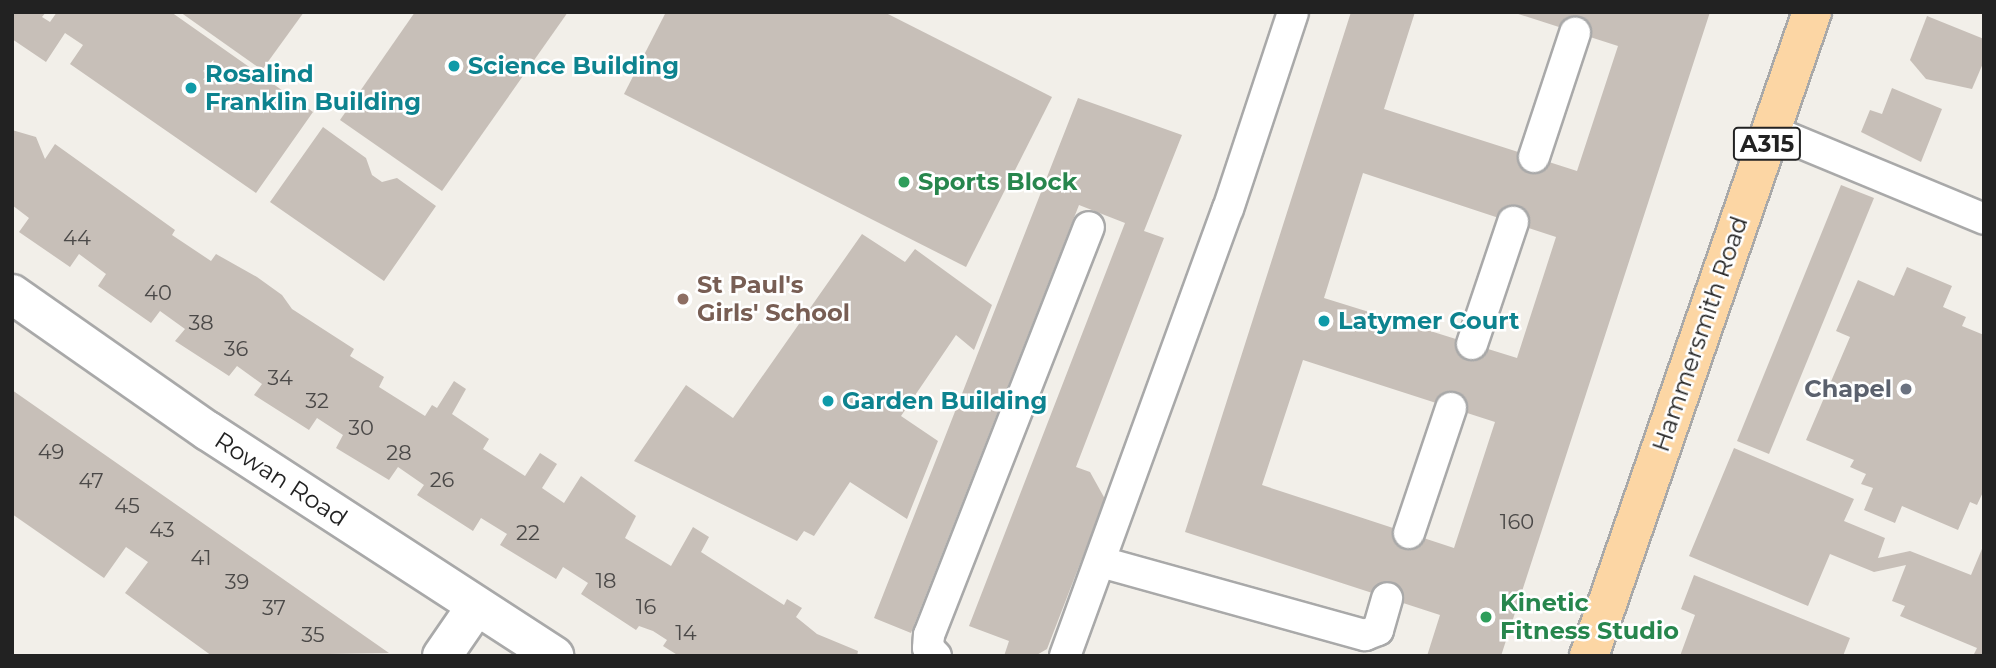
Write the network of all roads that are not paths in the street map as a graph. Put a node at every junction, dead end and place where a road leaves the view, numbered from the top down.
1 (1293, 12) edge
2 (1812, 12) edge
3 (1575, 33) dead end
4 (1772, 131) junction
5 (1534, 157) dead end
6 (1984, 219) edge
7 (1513, 222) dead end
8 (1089, 228) dead end
9 (12, 294) edge
10 (1472, 344) dead end
11 (1451, 408) dead end
12 (1409, 533) dead end
13 (1101, 562) junction
14 (1387, 598) dead end
15 (475, 608) junction
16 (1603, 615) junction
17 (442, 656) edge
18 (554, 656) edge
19 (936, 656) edge
20 (1065, 656) edge
21 (1590, 656) edge
22 (1607, 656) edge

1 - 13 lane
2 - 4 main road, Hammersmith Road / A315
3 - 5 lane
4 - 6 lane
4 - 16 main road, Hammersmith Road / A315
7 - 10 lane
8 - 19 lane
9 - 15 street, Rowan Road
11 - 12 lane
13 - 14 lane
13 - 20 lane
15 - 17 street
15 - 18 street, Rowan Road
16 - 21 main road, Hammersmith Road / A315
16 - 22 street

